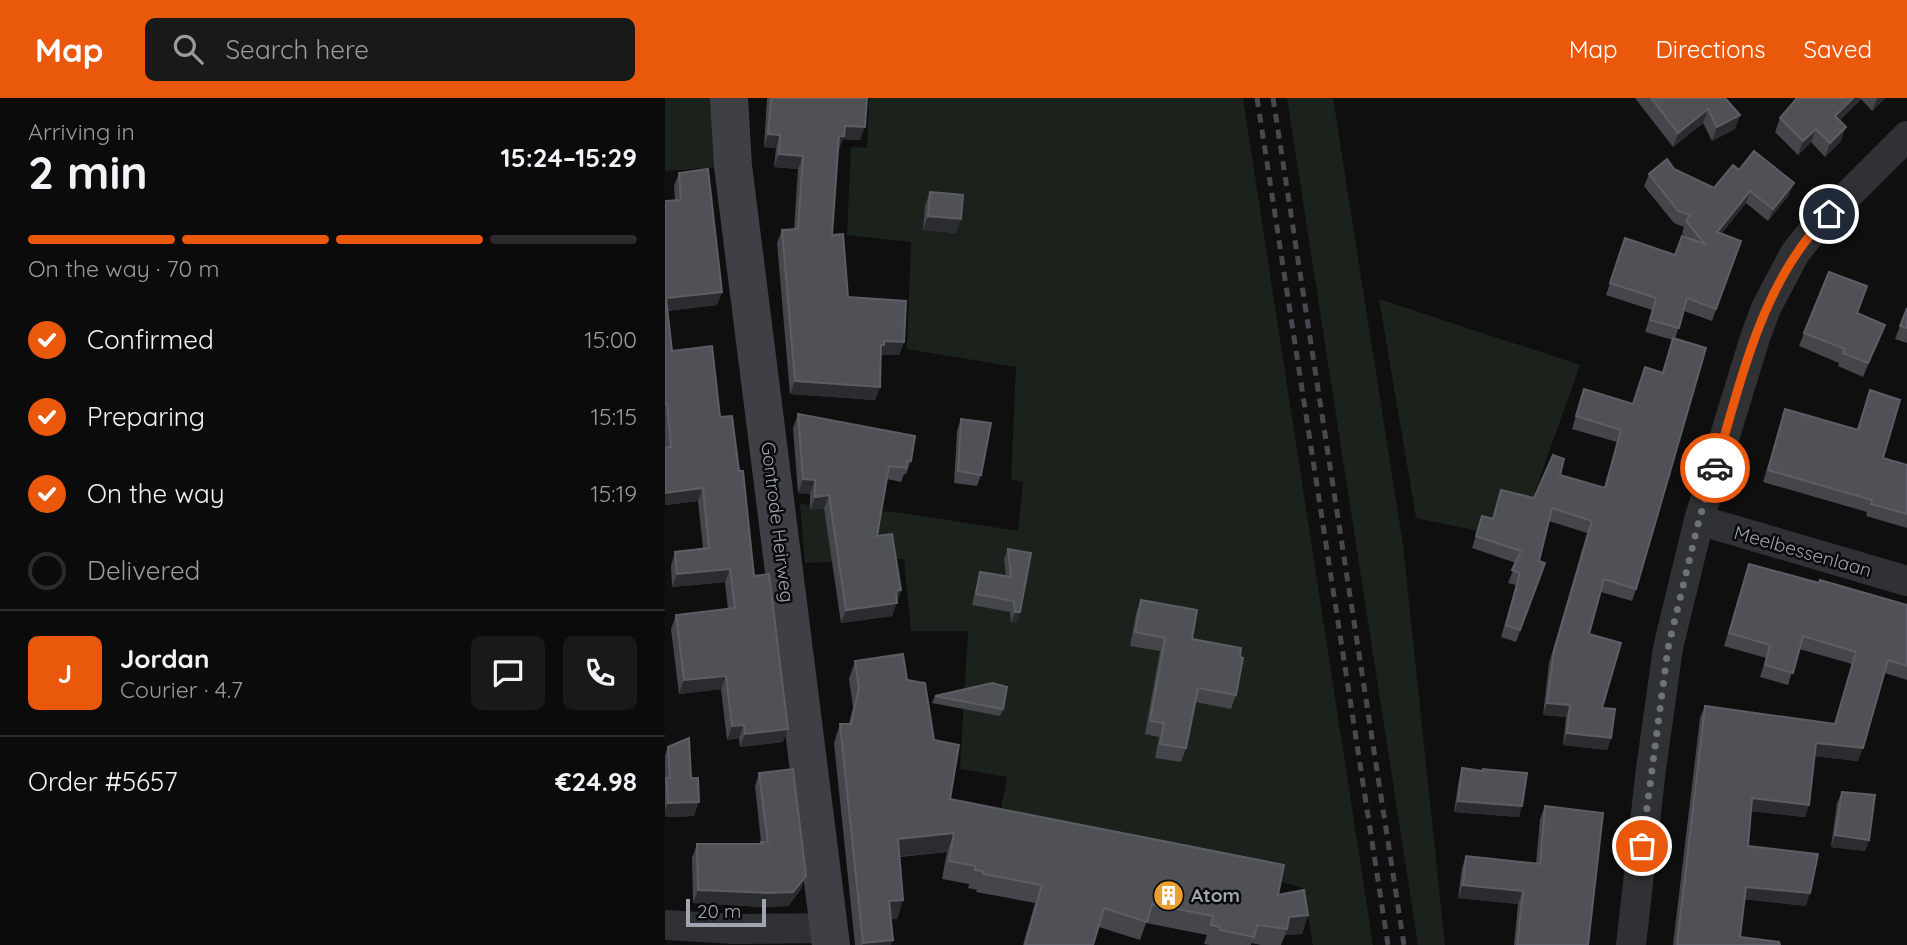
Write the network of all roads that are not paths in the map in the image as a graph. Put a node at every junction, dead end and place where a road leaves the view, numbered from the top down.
1 (729, 98) edge
2 (1907, 136) edge
3 (1699, 520) junction
4 (1907, 581) edge
5 (665, 925) edge
6 (830, 936) edge
7 (1631, 945) edge

1 - 6 street, Gontrode Heirweg
2 - 3 street
3 - 4 street, Meelbessenlaan
3 - 7 street
5 - 6 street

